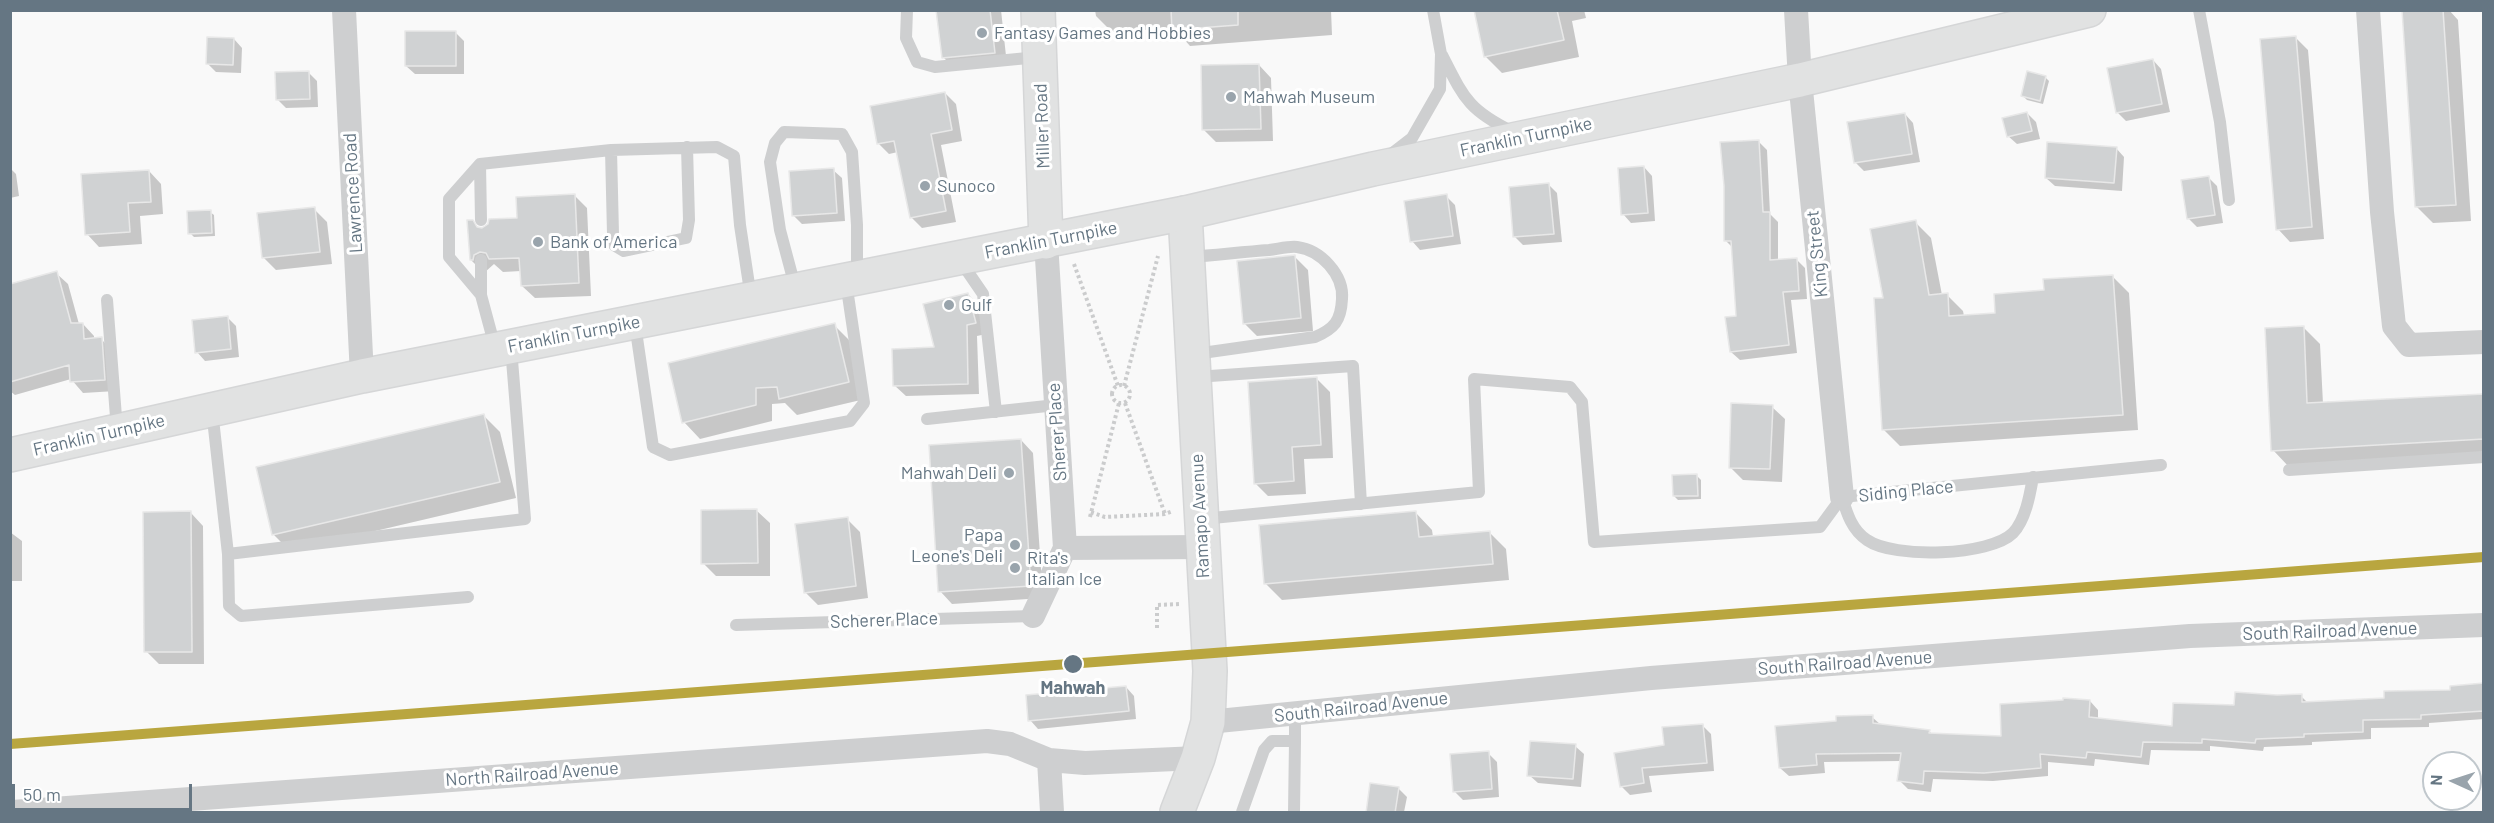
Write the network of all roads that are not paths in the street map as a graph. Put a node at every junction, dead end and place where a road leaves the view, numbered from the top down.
1 (344, 10) edge
2 (907, 10) edge
3 (1038, 10) edge
4 (1433, 10) edge
5 (1796, 10) edge
6 (2089, 10) edge
7 (2199, 10) edge
8 (2368, 10) edge
9 (1441, 54) junction
10 (1040, 57) junction
11 (1800, 80) junction
12 (1523, 138) junction
13 (687, 147) junction
14 (611, 150) junction
15 (480, 164) junction
16 (1372, 169) junction
17 (2229, 200) dead end
18 (1185, 213) junction
19 (481, 220) dead end
20 (1046, 242) junction
21 (1173, 255) junction
22 (959, 259) junction
23 (481, 260) dead end
24 (851, 280) junction
25 (796, 290) junction
26 (481, 295) junction
27 (751, 299) junction
28 (107, 300) dead end
29 (634, 322) junction
30 (2484, 342) edge
31 (503, 348) junction
32 (1192, 366) junction
33 (362, 376) junction
34 (1056, 405) junction
35 (212, 409) junction
36 (996, 412) junction
37 (927, 419) dead end
38 (117, 431) junction
39 (10, 455) edge
40 (2484, 458) edge
41 (2161, 465) dead end
42 (2289, 470) dead end
43 (2034, 477) junction
44 (1842, 497) junction
45 (1360, 504) junction
46 (1193, 525) junction
47 (1065, 548) junction
48 (228, 554) junction
49 (468, 597) dead end
50 (1033, 616) joint
51 (736, 625) dead end
52 (2484, 625) edge
53 (1295, 713) junction
54 (1208, 722) junction
55 (1295, 741) junction
56 (1198, 758) junction
57 (1049, 760) junction
58 (12, 813) edge
59 (1052, 813) edge
60 (1176, 813) edge
61 (1242, 813) edge
62 (1294, 813) edge

1 - 33 street, Lawrence Road
2 - 10 lane
3 - 10 main road, Miller Road
4 - 9 lane
5 - 11 street, King Street
6 - 11 main road, Franklin Turnpike
7 - 17 lane
8 - 30 street
9 - 12 lane
9 - 16 lane
10 - 20 main road, Miller Road
11 - 12 main road, Franklin Turnpike
11 - 44 street, King Street
12 - 16 main road, Franklin Turnpike
13 - 14 lane
13 - 14 lane
13 - 27 lane
14 - 15 lane
15 - 19 lane
15 - 26 lane
16 - 18 main road, Franklin Turnpike
18 - 20 main road, Franklin Turnpike
18 - 21 main road, Ramapo Avenue
20 - 22 main road, Franklin Turnpike
20 - 34 street, Sherer Place
21 - 32 main road, Ramapo Avenue
21 - 32 lane
22 - 24 main road, Franklin Turnpike
22 - 36 lane
23 - 26 lane
24 - 25 main road, Franklin Turnpike
24 - 25 lane
24 - 29 lane
25 - 27 main road, Franklin Turnpike
26 - 31 lane
27 - 29 main road, Franklin Turnpike
28 - 38 lane
29 - 31 main road, Franklin Turnpike
31 - 33 main road, Franklin Turnpike
31 - 48 lane
32 - 45 lane
32 - 46 main road, Ramapo Avenue
33 - 35 main road, Franklin Turnpike
34 - 36 lane
34 - 47 street, Sherer Place
35 - 38 main road, Franklin Turnpike
35 - 48 lane
36 - 37 lane
38 - 39 main road, Franklin Turnpike
40 - 42 lane
41 - 43 lane, Siding Place
43 - 44 lane, Siding Place
43 - 44 lane
44 - 45 lane, Siding Place
45 - 46 lane
46 - 47 street
46 - 54 main road, Ramapo Avenue
47 - 50 street, Sherer Place
48 - 49 lane
50 - 51 lane, Scherer Place
52 - 53 street, South Railroad Avenue
53 - 54 street, South Railroad Avenue
53 - 55 lane
54 - 56 main road, Ramapo Avenue
55 - 61 lane
55 - 62 lane
56 - 57 street
56 - 60 main road, Ramapo Avenue
57 - 58 street, North Railroad Avenue
57 - 59 street

